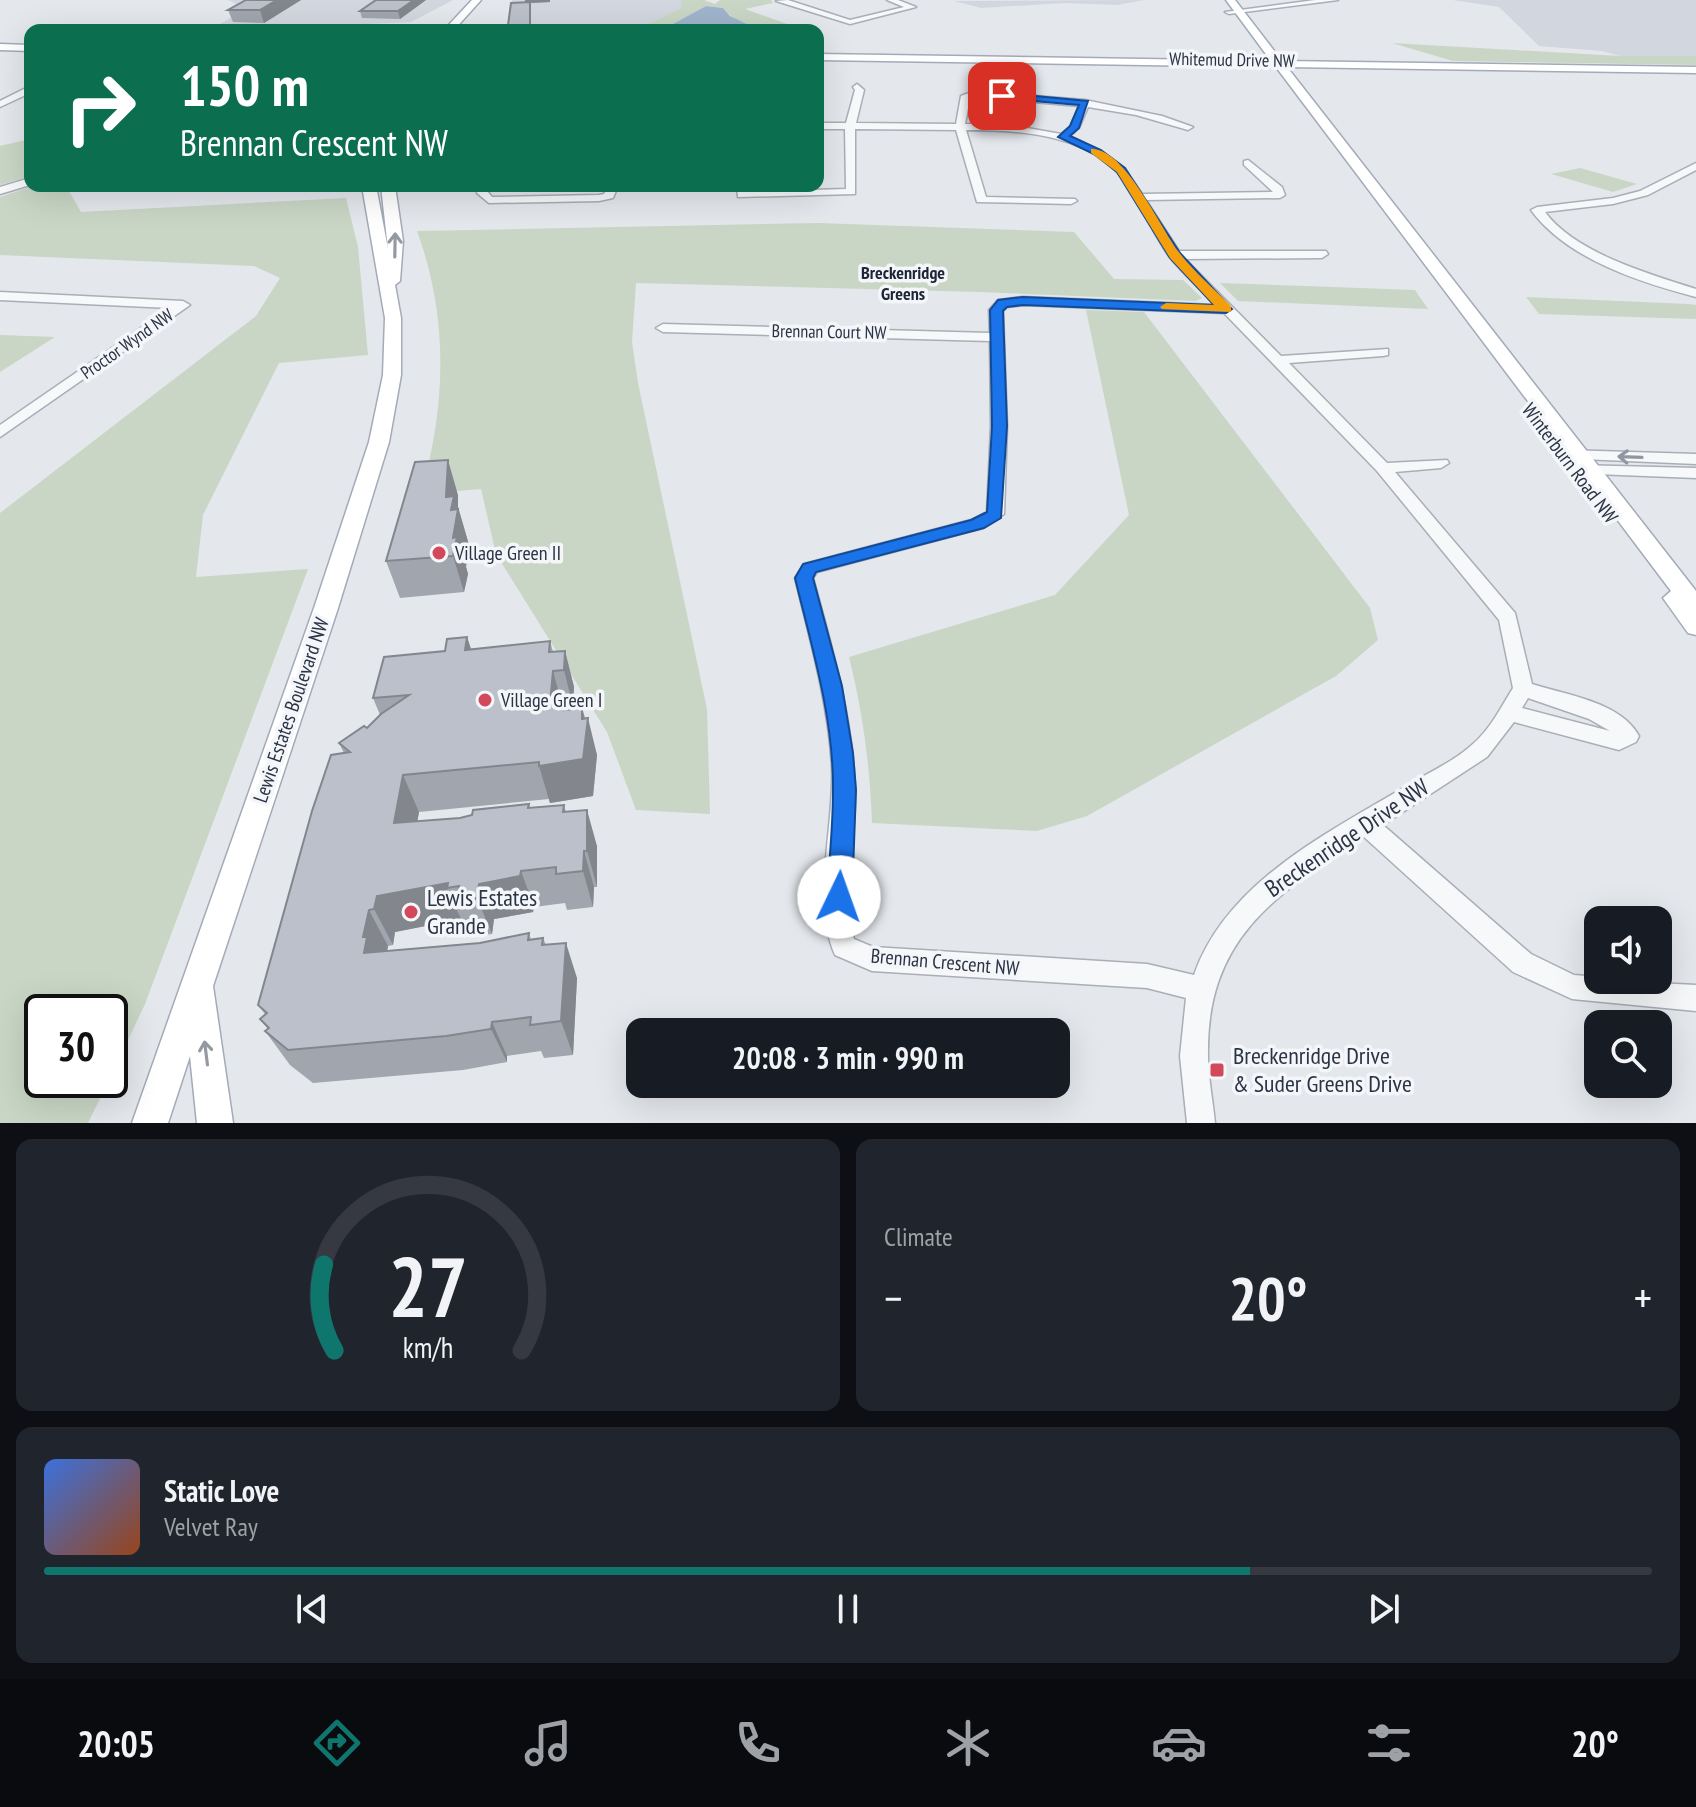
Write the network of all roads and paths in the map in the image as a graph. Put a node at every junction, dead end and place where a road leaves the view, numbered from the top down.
1 (784, 0) edge
2 (891, 0) edge
3 (1220, 0) edge
4 (1334, 0) edge
5 (474, 3) edge
6 (1233, 8) edge
7 (458, 24) edge
8 (0, 41) edge
9 (24, 41) edge
10 (0, 47) edge
11 (24, 48) edge
12 (824, 57) edge
13 (1273, 63) junction
14 (1533, 68) junction
15 (1696, 70) edge
16 (857, 87) dead end
17 (24, 92) edge
18 (1085, 103) junction
19 (1, 104) edge
20 (22, 106) dead end
21 (824, 126) edge
22 (960, 126) junction
23 (850, 127) junction
24 (1188, 127) dead end
25 (1063, 137) junction
26 (1248, 163) dead end
27 (1696, 166) edge
28 (24, 183) edge
29 (0, 191) edge
30 (370, 192) edge
31 (389, 192) edge
32 (482, 192) edge
33 (611, 192) edge
34 (742, 192) edge
35 (1141, 197) junction
36 (1071, 201) dead end
37 (1322, 254) dead end
38 (1175, 255) junction
39 (1605, 259) junction
40 (1591, 263) dead end
41 (389, 289) junction
42 (1696, 293) edge
43 (0, 296) edge
44 (1226, 309) junction
45 (663, 328) dead end
46 (996, 337) junction
47 (1383, 352) dead end
48 (1279, 360) junction
49 (0, 432) edge
50 (1696, 459) edge
51 (1441, 463) dead end
52 (1578, 463) junction
53 (1383, 468) junction
54 (1696, 473) edge
55 (1696, 607) edge
56 (1696, 627) edge
57 (1523, 689) junction
58 (1508, 712) junction
59 (1366, 824) junction
60 (197, 983) junction
61 (1200, 989) junction
62 (1696, 998) edge
63 (150, 1123) edge
64 (215, 1123) edge
65 (1201, 1123) edge

1 - 2 street
3 - 6 main road, Winterburn Road NW
4 - 6 street
5 - 7 main road
6 - 13 main road, Winterburn Road NW
8 - 9 main road
10 - 11 main road
12 - 13 main road, Whitemud Drive NW
13 - 14 main road, Whitemud Drive NW
13 - 14 main road, Whitemud Drive NW
13 - 52 main road, Winterburn Road NW
14 - 15 main road, Whitemud Drive NW
16 - 23 street
17 - 19 street
18 - 22 street
18 - 24 street
18 - 25 street
19 - 20 street
21 - 23 street
22 - 23 street
22 - 25 street
22 - 36 street
23 - 34 street
25 - 35 street
26 - 35 street
27 - 39 street
28 - 29 street
30 - 41 main road, Lewis Estates Boulevard NW
41 -> 31 main road, Lewis Estates Boulevard NW
32 - 33 street
35 - 38 street
37 - 38 street
38 - 44 street
39 - 40 street
39 - 42 street
41 - 60 main road, Lewis Estates Boulevard NW
43 - 49 street, Proctor Wynd NW
44 - 46 street, Brennan Crescent NW
44 - 48 street
45 - 46 street, Brennan Court NW
46 - 61 street, Brennan Crescent NW
47 - 48 street
48 - 53 street
50 -> 52 street
51 - 53 street
52 - 54 street
52 - 55 main road, Winterburn Road NW
52 - 56 main road, Winterburn Road NW
53 - 57 street
57 - 58 street, Breckenridge Drive NW
57 - 58 street
58 - 59 street, Breckenridge Drive NW
59 - 61 street, Breckenridge Drive NW
59 - 62 street
60 - 63 main road, Lewis Estates Boulevard NW
64 -> 60 main road
61 - 65 street, Breckenridge Drive NW

